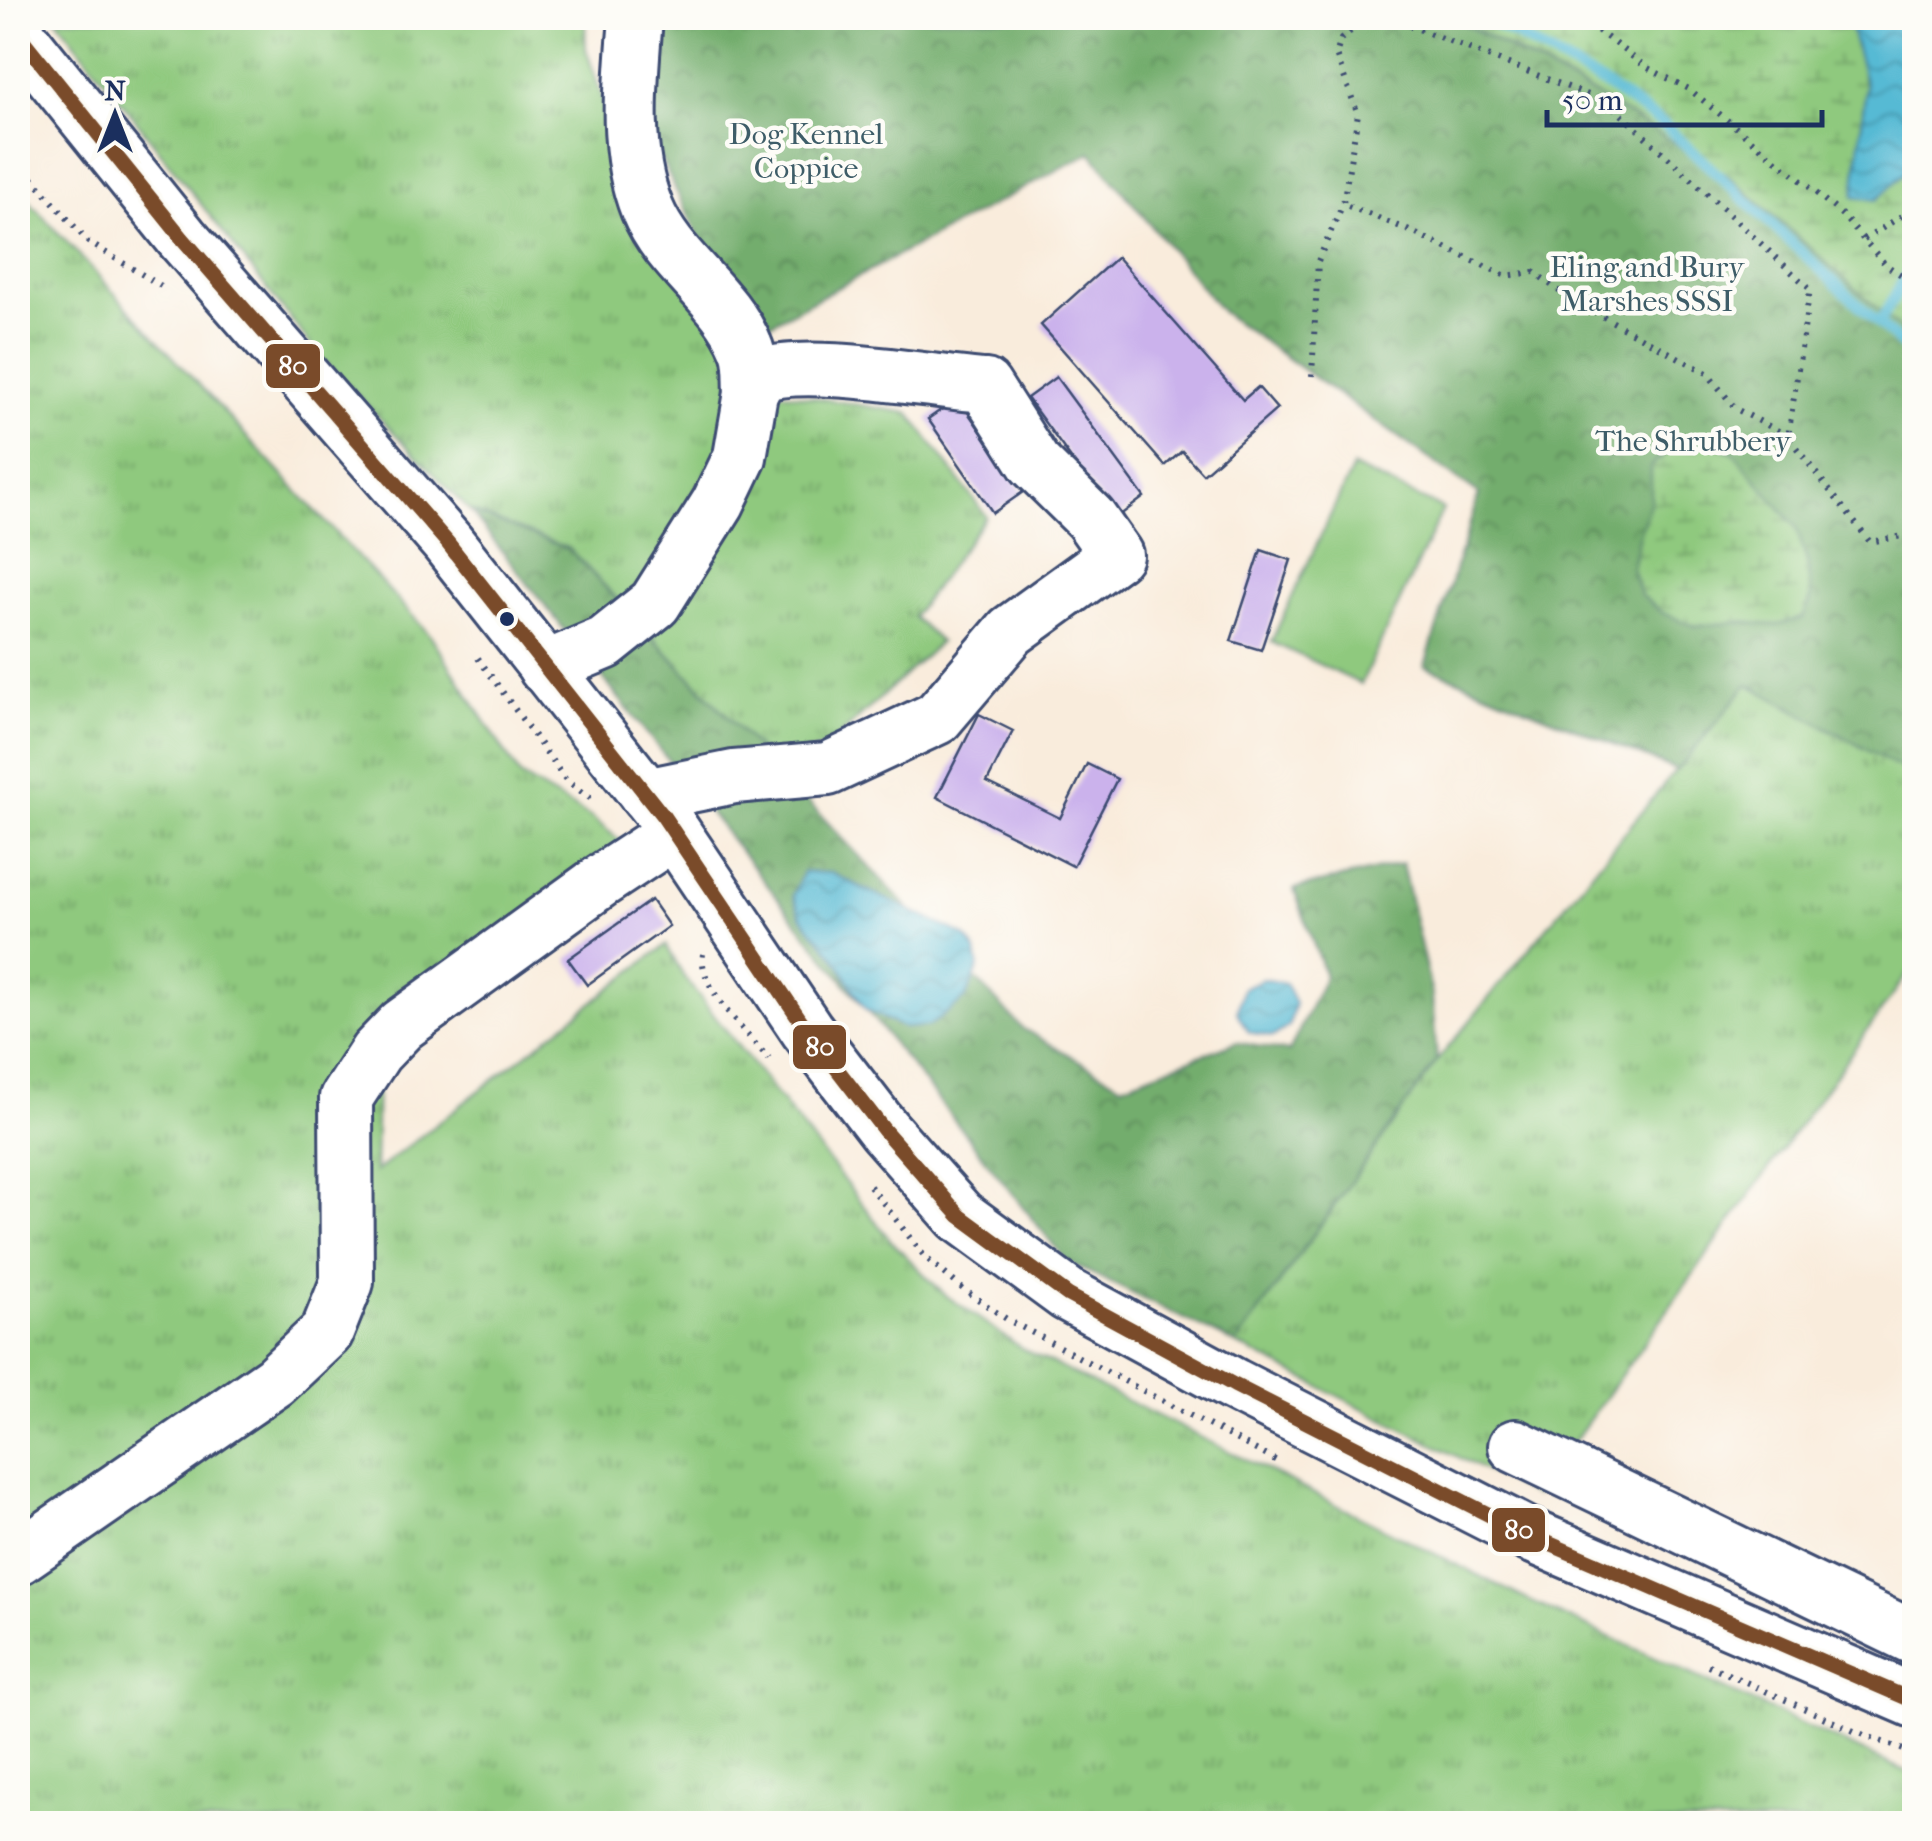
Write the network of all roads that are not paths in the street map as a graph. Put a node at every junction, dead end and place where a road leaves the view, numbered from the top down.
1 (636, 18) edge
2 (18, 34) edge
3 (751, 393) junction
4 (545, 668) junction
5 (646, 812) junction
6 (1515, 1446) dead end
7 (18, 1558) edge
8 (1914, 1638) edge
9 (1914, 1702) edge

1 - 3 street
2 - 4 street
3 - 4 street
3 - 5 street
4 - 5 street
5 - 7 street
5 - 9 street
6 - 8 street

